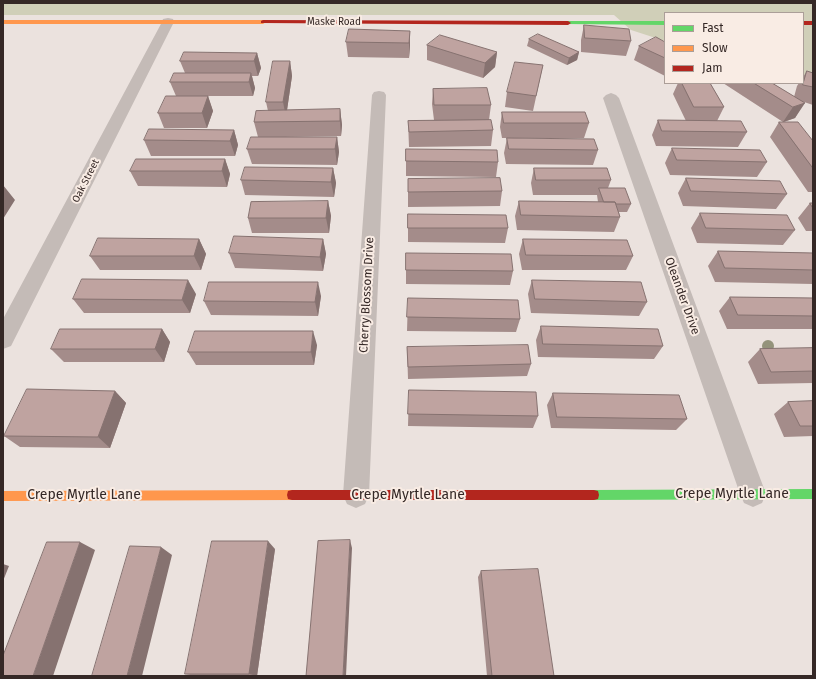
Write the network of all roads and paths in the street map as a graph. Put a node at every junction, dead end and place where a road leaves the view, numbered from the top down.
1 (3, 22) edge
2 (168, 22) junction
3 (664, 23) edge
4 (379, 95) dead end
5 (611, 98) dead end
6 (3, 340) edge
7 (753, 494) junction
8 (813, 494) edge
9 (356, 495) junction
10 (3, 496) edge

1 - 2 street, Maske Road
2 - 3 street, Maske Road
2 - 6 street, Oak Street
4 - 9 street, Cherry Blossom Drive
5 - 7 street, Oleander Drive
7 - 8 street, Crepe Myrtle Lane
7 - 9 street, Crepe Myrtle Lane
9 - 10 street, Crepe Myrtle Lane

